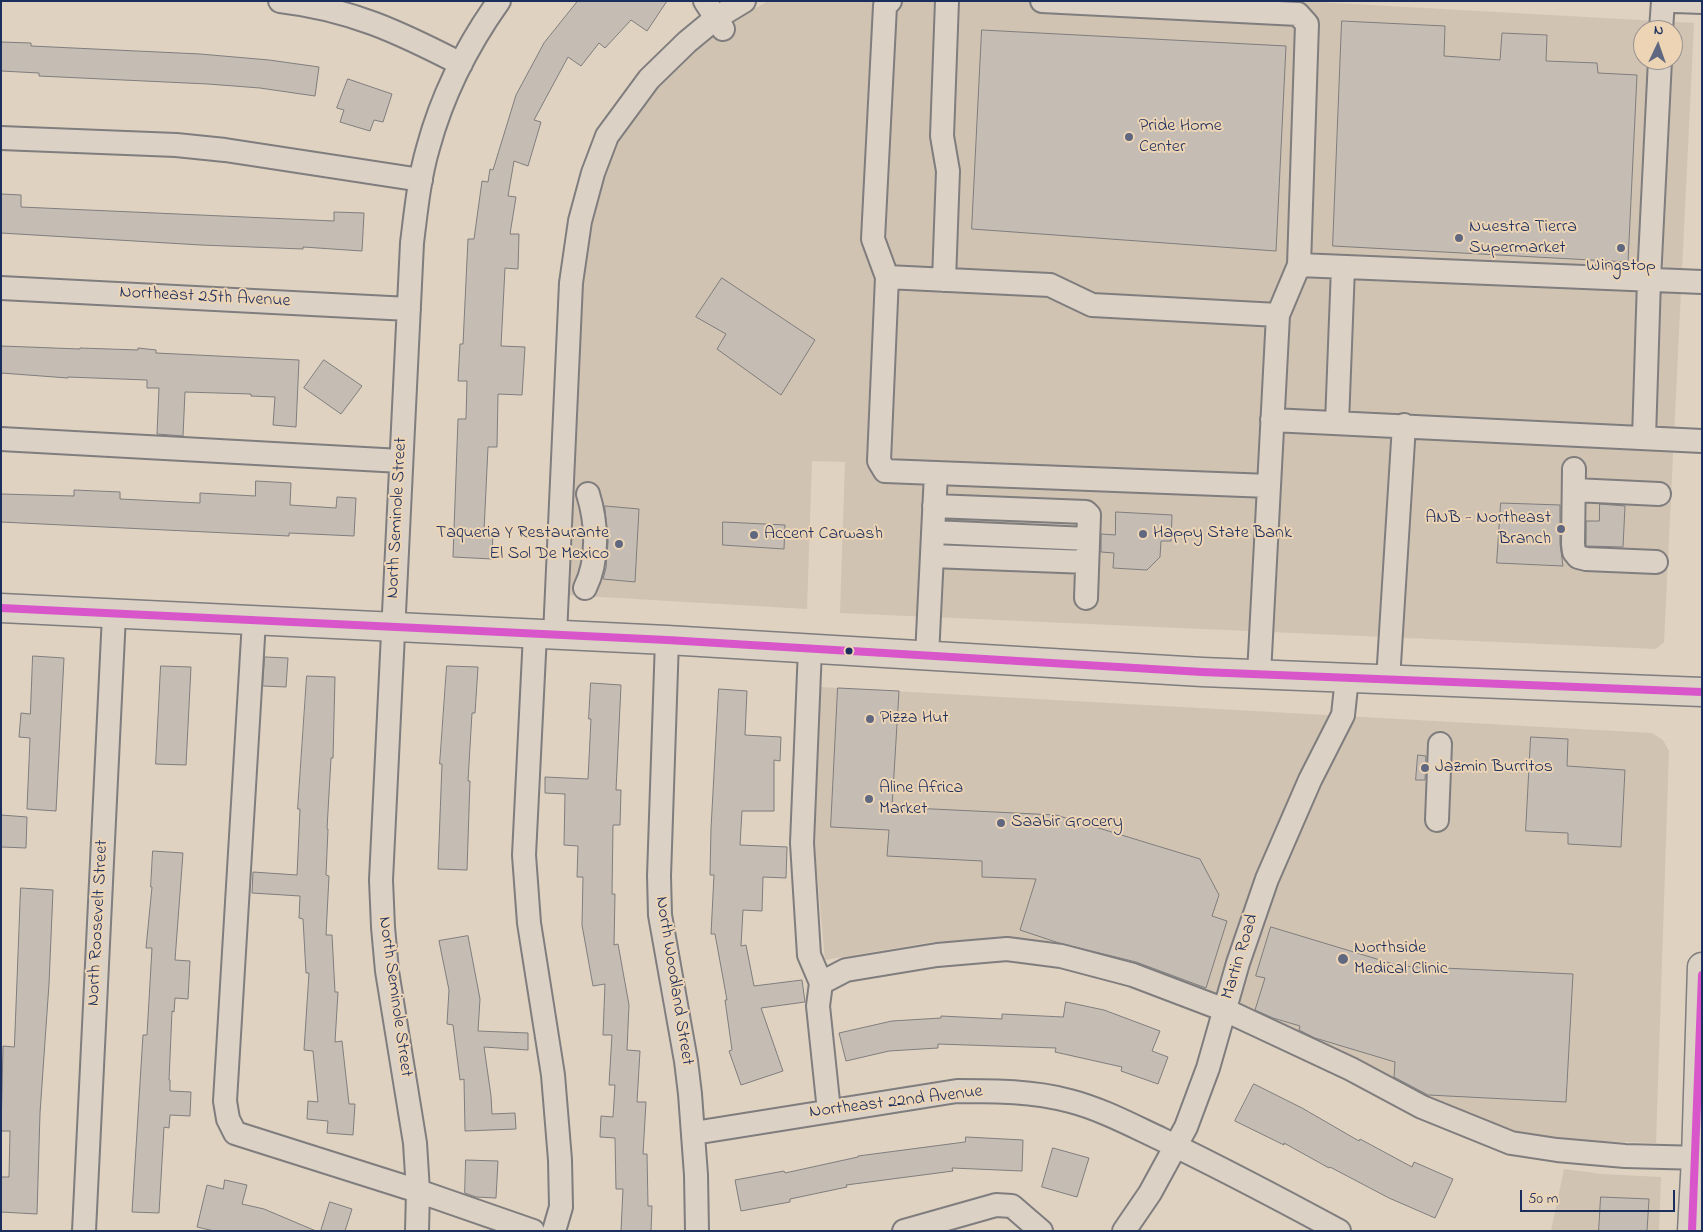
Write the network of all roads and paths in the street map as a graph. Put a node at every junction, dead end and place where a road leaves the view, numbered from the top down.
1 (280, 1) edge
2 (499, 1) edge
3 (744, 1) edge
4 (890, 1) edge
5 (948, 1) edge
6 (1042, 1) edge
7 (1663, 1) edge
8 (1675, 1) edge
9 (1702, 2) edge
10 (715, 16) edge
11 (1662, 20) edge
12 (461, 64) junction
13 (1660, 70) edge
14 (1, 138) edge
15 (421, 180) junction
16 (1299, 264) junction
17 (1343, 266) junction
18 (887, 277) junction
19 (944, 280) junction
20 (1650, 280) junction
21 (1702, 282) edge
22 (1, 288) edge
23 (409, 308) junction
24 (1278, 316) junction
25 (1272, 420) junction
26 (1337, 423) junction
27 (1404, 425) junction
28 (1644, 438) junction
29 (1, 439) edge
30 (1702, 441) edge
31 (401, 461) junction
32 (936, 473) junction
33 (1269, 486) junction
34 (588, 494) dead end
35 (1659, 494) dead end
36 (934, 506) junction
37 (933, 532) junction
38 (1088, 539) junction
39 (932, 556) junction
40 (1087, 562) junction
41 (1656, 562) dead end
42 (584, 588) dead end
43 (1086, 598) dead end
44 (1, 608) edge
45 (114, 615) junction
46 (254, 621) junction
47 (392, 627) junction
48 (545, 634) junction
49 (668, 640) junction
50 (810, 648) junction
51 (927, 656) junction
52 (1259, 674) junction
53 (1347, 678) junction
54 (1388, 680) junction
55 (1702, 692) edge
56 (1440, 744) dead end
57 (1436, 820) dead end
58 (1702, 967) edge
59 (821, 983) junction
60 (1701, 1003) edge
61 (1225, 1010) junction
62 (829, 1111) junction
63 (694, 1133) junction
64 (1176, 1146) junction
65 (1699, 1158) edge
66 (418, 1191) junction
67 (84, 1231) edge
68 (417, 1231) edge
69 (533, 1231) edge
70 (554, 1231) edge
71 (697, 1231) edge
72 (904, 1231) edge
73 (1041, 1231) edge
74 (1124, 1231) edge
75 (1339, 1231) edge
76 (1692, 1231) edge

1 - 12 street
2 - 12 street, North Seminole Street
3 - 10 street
4 - 18 street
5 - 19 street
6 - 16 street
7 - 11 street
8 - 9 street
10 - 48 street
12 - 15 street, North Seminole Street
13 - 20 street
14 - 15 street
15 - 23 street, North Seminole Street
16 - 17 street
16 - 24 street
17 - 20 street
17 - 26 street
18 - 19 street
18 - 32 street
19 - 24 street
20 - 21 street
20 - 28 street
22 - 23 street, Northeast 25th Avenue
23 - 31 street, North Seminole Street
24 - 25 street
25 - 26 street
25 - 33 street
26 - 27 street
27 - 28 street
27 - 54 street
28 - 30 street
29 - 31 street
31 - 47 street, North Seminole Street
32 - 33 street
32 - 36 street
33 - 52 street
34 - 42 street
35 - 41 street
36 - 37 street
36 - 38 street
37 - 38 street
37 - 39 street
38 - 40 street
39 - 40 street
39 - 51 street
40 - 43 street
44 - 45 main road
45 - 46 main road
45 - 67 street, North Roosevelt Street
46 - 47 main road
46 - 66 street
47 - 48 main road
47 - 66 street, North Seminole Street
48 - 49 main road
48 - 70 street
49 - 50 main road
49 - 63 street, North Woodland Street
50 - 51 main road
50 - 59 street
51 - 52 main road
52 - 53 main road
53 - 54 main road
53 - 61 street, Martin Road
54 - 55 main road
56 - 57 street
58 - 60 main road
59 - 61 street
59 - 62 street
60 - 65 main road
61 - 64 street, Martin Road
61 - 65 street
62 - 63 street, Northeast 22nd Avenue
62 - 64 street, Northeast 22nd Avenue
63 - 71 street, North Woodland Street
64 - 74 street, Martin Road
64 - 75 street, Northeast 22nd Avenue
65 - 76 main road
66 - 68 street, North Seminole Street
66 - 69 street
72 - 73 street

